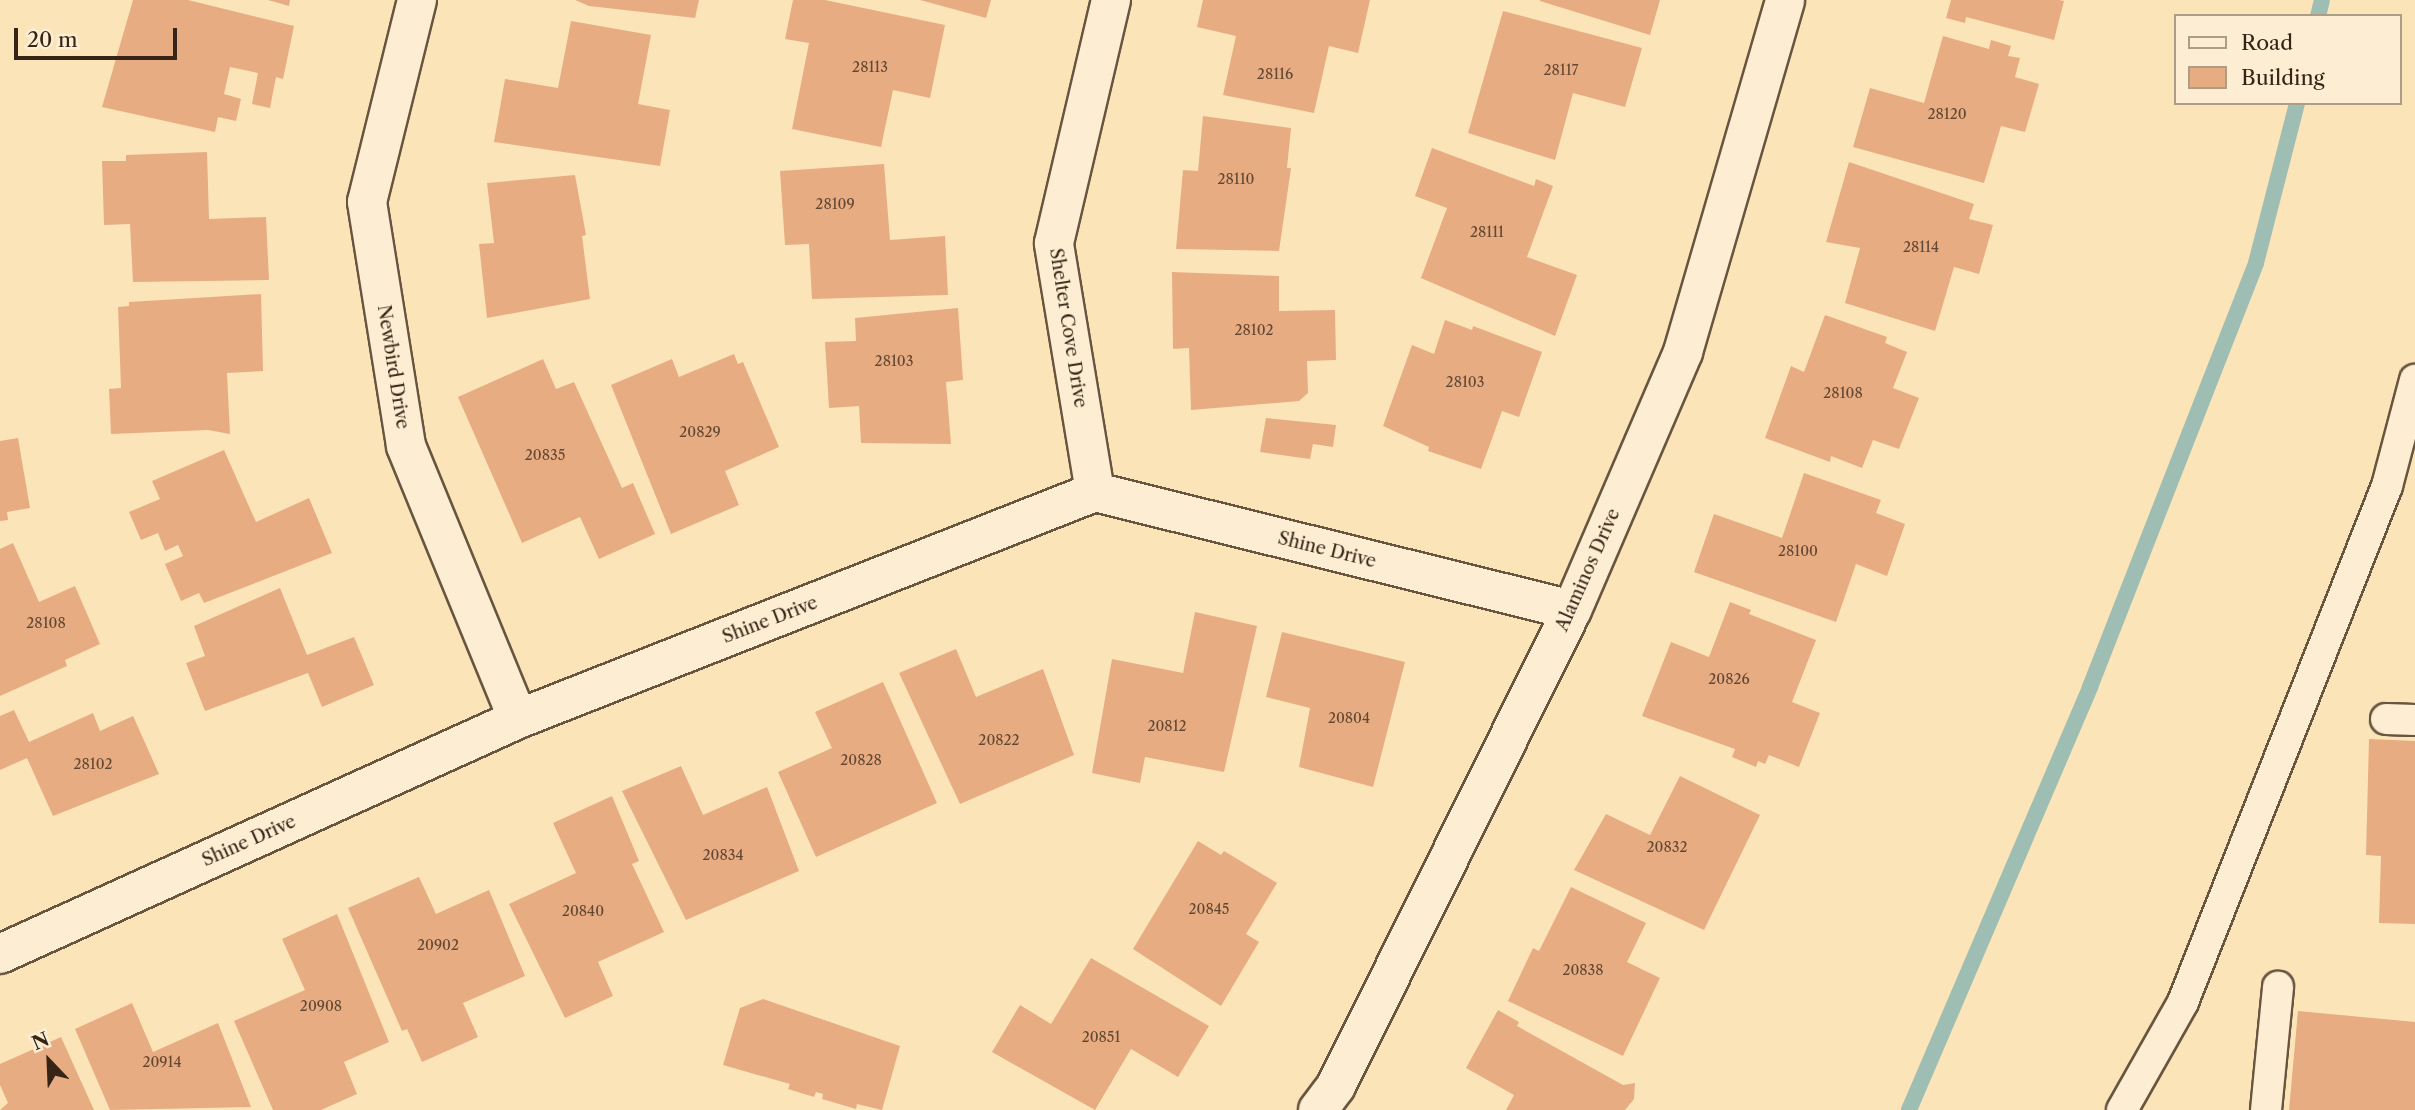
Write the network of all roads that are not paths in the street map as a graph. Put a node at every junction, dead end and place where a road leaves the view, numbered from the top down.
1 (417, 0) edge
2 (1111, 0) edge
3 (1785, 0) edge
4 (2415, 380) edge
5 (1095, 492) junction
6 (1572, 610) junction
7 (518, 719) junction
8 (0, 954) edge
9 (2278, 987) dead end
10 (1318, 1110) edge
11 (2122, 1110) edge
12 (2266, 1110) edge

1 - 7 street, Newbird Drive
2 - 5 street, Shelter Cove Drive
3 - 6 street, Alaminos Drive
4 - 11 lane
5 - 6 street, Shine Drive
5 - 7 street, Shine Drive
6 - 10 street, Alaminos Drive
7 - 8 street, Shine Drive
9 - 12 lane

